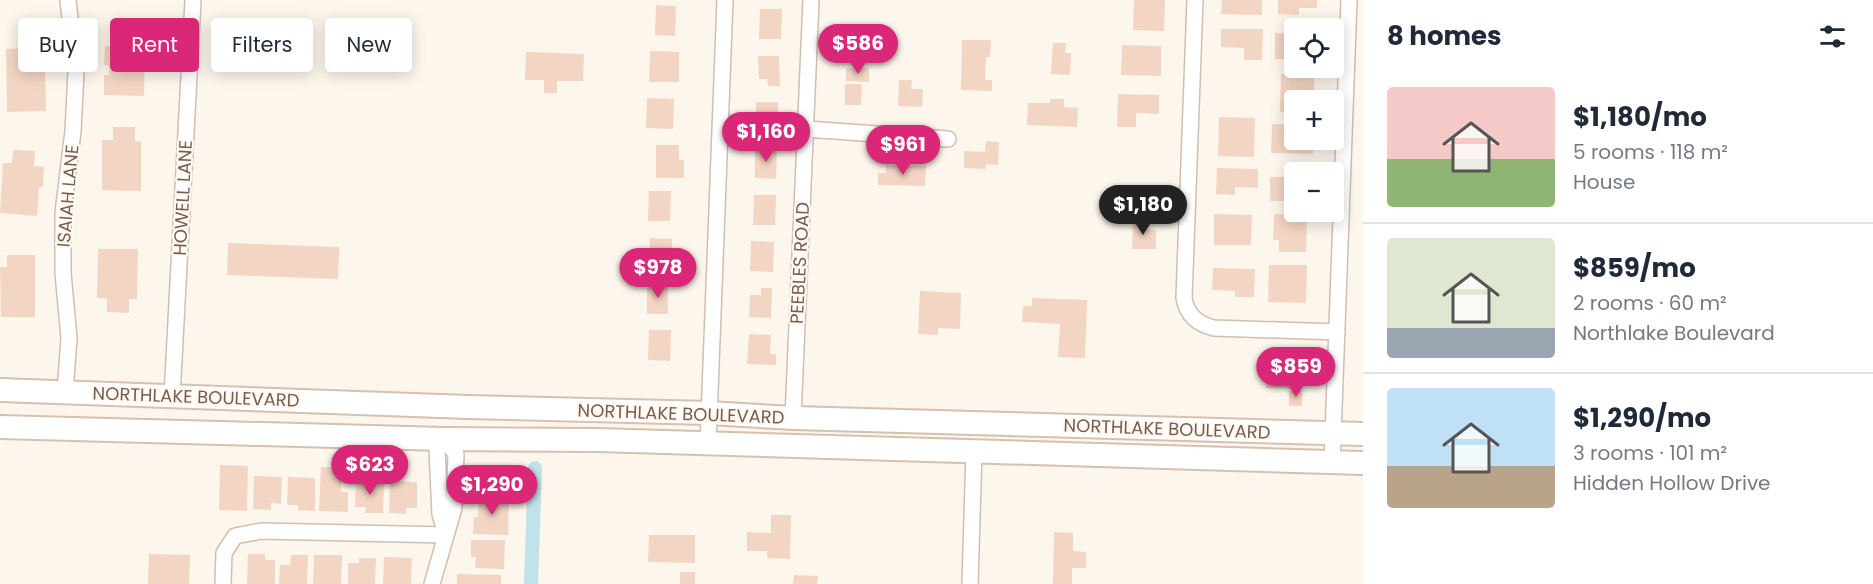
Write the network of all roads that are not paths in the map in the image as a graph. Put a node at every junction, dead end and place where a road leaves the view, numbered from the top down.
1 (68, 0) edge
2 (193, 0) edge
3 (725, 0) edge
4 (811, 0) edge
5 (1195, 0) edge
6 (1349, 0) edge
7 (806, 129) junction
8 (948, 139) dead end
9 (1337, 332) junction
10 (0, 390) edge
11 (65, 392) junction
12 (172, 397) junction
13 (342, 403) junction
14 (468, 407) junction
15 (709, 413) junction
16 (793, 418) junction
17 (0, 427) edge
18 (181, 431) junction
19 (1333, 434) junction
20 (1363, 434) edge
21 (444, 439) junction
22 (708, 444) junction
23 (974, 452) junction
24 (1332, 462) junction
25 (1363, 463) edge
26 (446, 535) junction
27 (223, 584) edge
28 (432, 584) edge
29 (970, 584) edge

1 - 11 street, ISAIAH LANE
2 - 12 street, HOWELL LANE
3 - 15 street
4 - 7 street, PEEBLES ROAD
5 - 9 street
6 - 9 street
7 - 8 street
7 - 16 street, PEEBLES ROAD
9 - 19 street
10 - 11 main road, NORTHLAKE BOULEVARD
11 - 12 main road, NORTHLAKE BOULEVARD
12 - 13 main road, NORTHLAKE BOULEVARD
13 - 14 main road, NORTHLAKE BOULEVARD
13 - 18 main road
14 - 15 main road, NORTHLAKE BOULEVARD
14 - 21 main road
15 - 16 main road, NORTHLAKE BOULEVARD
15 - 22 street
16 - 19 main road, NORTHLAKE BOULEVARD
17 - 18 main road, NORTHLAKE BOULEVARD
18 - 21 main road, NORTHLAKE BOULEVARD
19 - 20 main road, NORTHLAKE BOULEVARD
19 - 24 street
21 - 22 main road, NORTHLAKE BOULEVARD
21 - 26 street
22 - 23 main road, NORTHLAKE BOULEVARD
23 - 24 main road, NORTHLAKE BOULEVARD
23 - 29 street
24 - 25 main road, NORTHLAKE BOULEVARD
26 - 27 street
26 - 28 street

